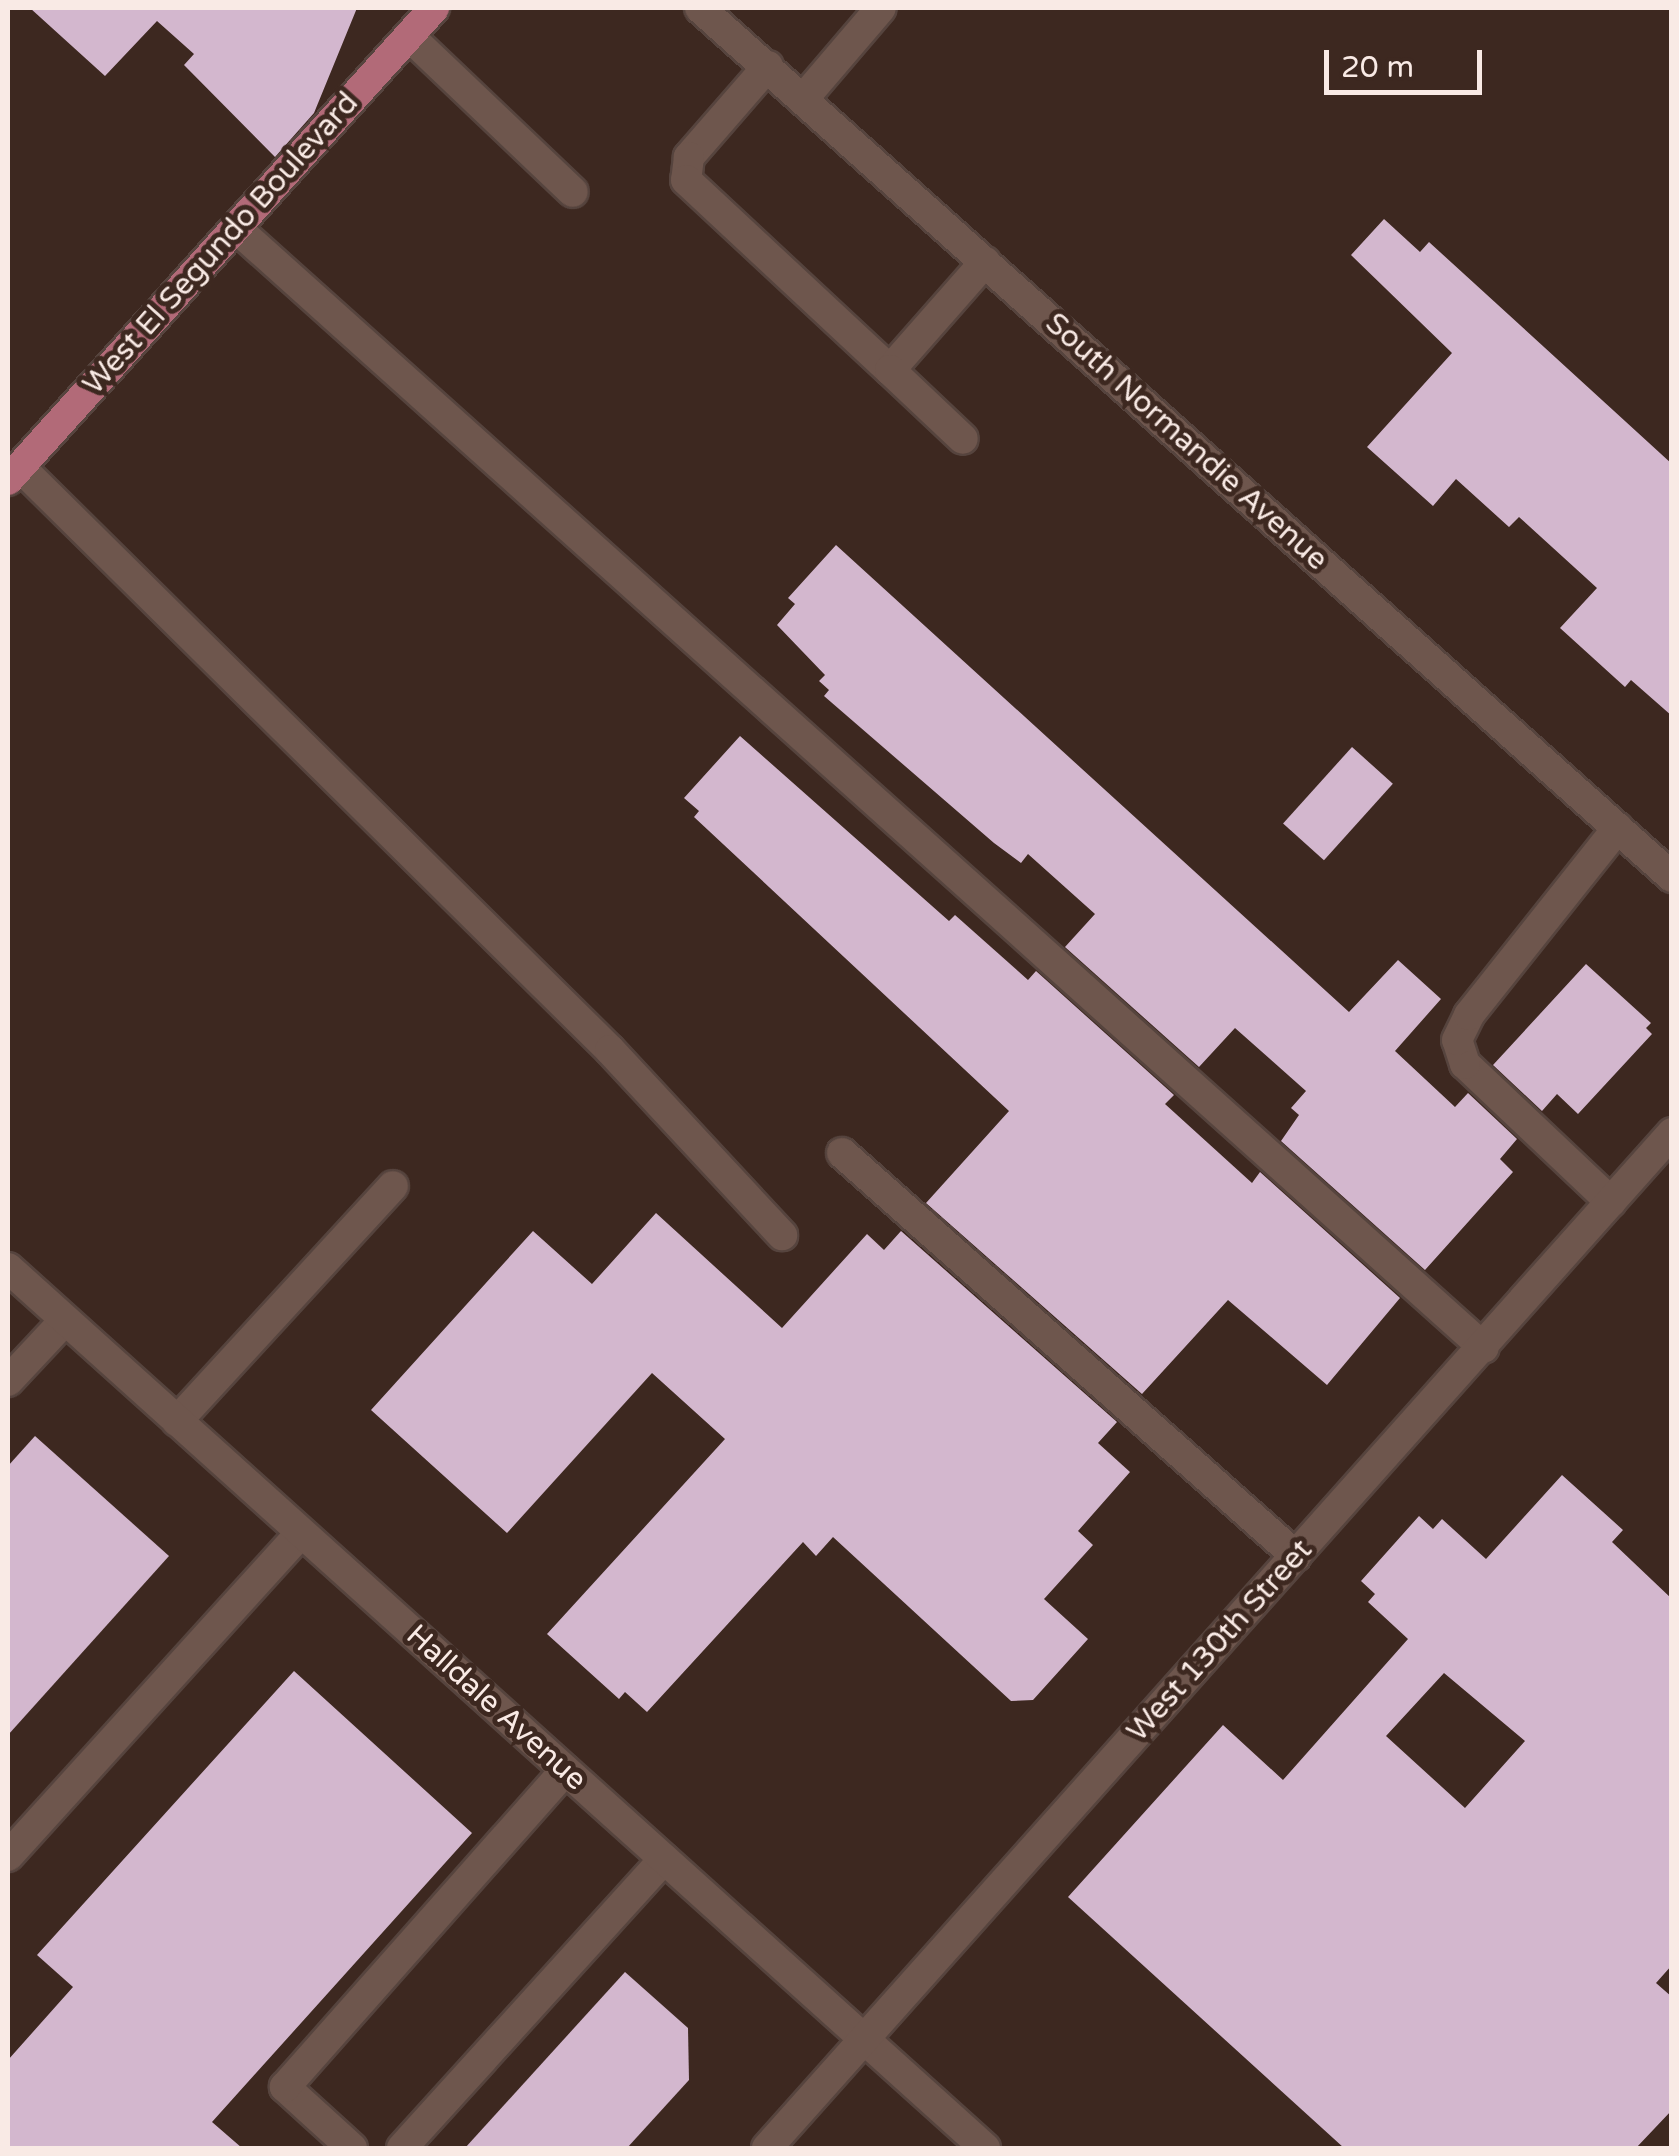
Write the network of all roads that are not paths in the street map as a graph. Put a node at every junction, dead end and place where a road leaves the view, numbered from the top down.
1 (434, 8) edge
2 (700, 8) edge
3 (881, 8) edge
4 (409, 36) junction
5 (768, 66) junction
6 (804, 98) junction
7 (572, 192) dead end
8 (237, 229) junction
9 (985, 262) junction
10 (890, 370) junction
11 (963, 439) dead end
12 (14, 473) edge
13 (1618, 828) junction
14 (1672, 877) edge
15 (1672, 1133) edge
16 (842, 1153) dead end
17 (393, 1186) dead end
18 (1611, 1202) junction
19 (782, 1235) dead end
20 (8, 1268) edge
21 (65, 1320) junction
22 (1484, 1348) junction
23 (8, 1381) edge
24 (177, 1421) junction
25 (301, 1533) junction
26 (1296, 1556) junction
27 (564, 1770) junction
28 (8, 1856) edge
29 (664, 1859) junction
30 (865, 2040) junction
31 (352, 2148) edge
32 (402, 2148) edge
33 (766, 2148) edge
34 (985, 2148) edge

1 - 4 main road, West El Segundo Boulevard
2 - 5 street, South Normandie Avenue
3 - 6 street
4 - 7 street
4 - 8 main road, West El Segundo Boulevard
5 - 6 street, South Normandie Avenue
5 - 10 street
6 - 9 street, South Normandie Avenue
8 - 12 main road, West El Segundo Boulevard
8 - 22 street
9 - 10 street
9 - 13 street, South Normandie Avenue
10 - 11 street
12 - 19 street
13 - 14 street, South Normandie Avenue
13 - 18 street
15 - 18 street, West 130th Street
16 - 26 street
17 - 24 street
18 - 22 street, West 130th Street
20 - 21 street, Halldale Avenue
21 - 23 street
21 - 24 street, Halldale Avenue
22 - 26 street, West 130th Street
24 - 25 street, Halldale Avenue
25 - 27 street, Halldale Avenue
25 - 28 street
26 - 30 street, West 130th Street
27 - 29 street, Halldale Avenue
27 - 31 street
29 - 30 street, Halldale Avenue
29 - 32 street
30 - 33 street, West 130th Street
30 - 34 street, Halldale Avenue

